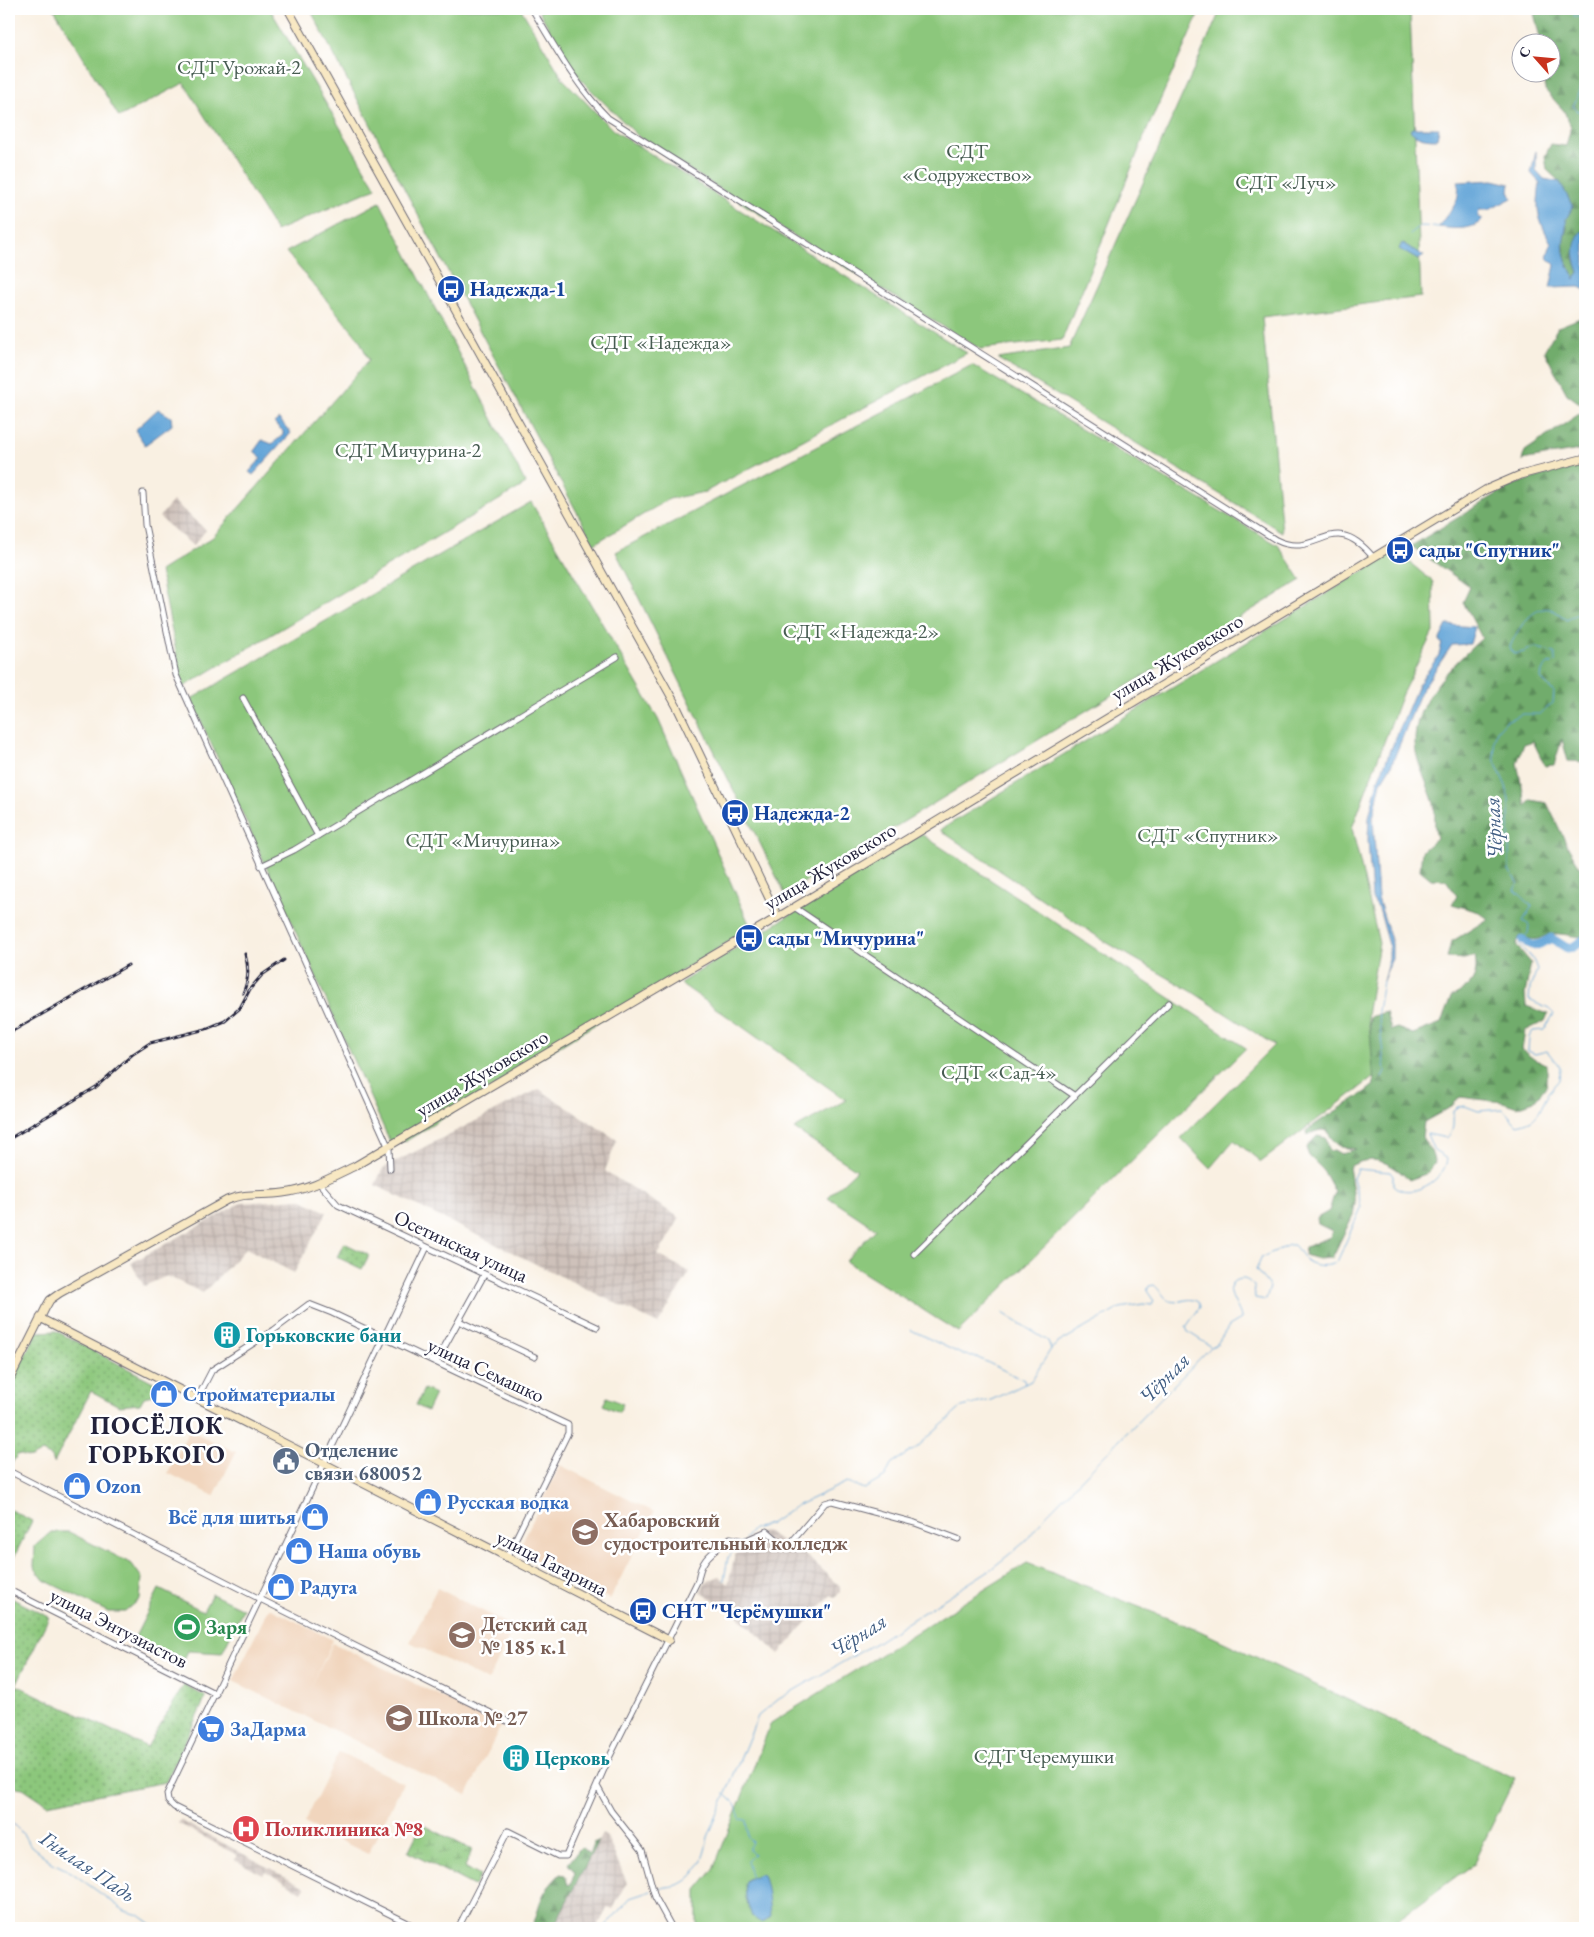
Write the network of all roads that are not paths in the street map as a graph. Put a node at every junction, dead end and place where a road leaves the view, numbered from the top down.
1 (288, 9) edge
2 (532, 9) edge
3 (1585, 458) edge
4 (143, 493) dead end
5 (1373, 557) junction
6 (617, 657) dead end
7 (243, 698) dead end
8 (318, 836) junction
9 (261, 866) junction
10 (794, 907) junction
11 (778, 916) junction
12 (1169, 1003) dead end
13 (1075, 1096) junction
14 (389, 1148) junction
15 (390, 1169) dead end
16 (319, 1183) junction
17 (427, 1247) junction
18 (914, 1254) dead end
19 (484, 1274) junction
20 (40, 1318) junction
21 (459, 1321) junction
22 (597, 1327) dead end
23 (383, 1339) junction
24 (535, 1357) dead end
25 (436, 1362) junction
26 (9, 1381) edge
27 (197, 1399) junction
28 (323, 1464) junction
29 (9, 1471) edge
30 (958, 1539) dead end
31 (506, 1558) junction
32 (9, 1590) edge
33 (260, 1599) junction
34 (669, 1640) junction
35 (216, 1694) junction
36 (509, 1722) dead end
37 (597, 1786) junction
38 (418, 1928) edge
39 (458, 1928) edge
40 (672, 1928) edge

1 - 11 main road
2 - 5 street
3 - 5 main road, улица Жуковского
4 - 9 street
5 - 10 main road, улица Жуковского
6 - 8 street
7 - 8 street
8 - 9 street
9 - 14 street
10 - 11 main road, улица Жуковского
10 - 13 street
11 - 14 main road, улица Жуковского
12 - 13 street
13 - 18 street
14 - 15 street
14 - 16 main road, улица Жуковского
16 - 17 street, Осетинская улица
16 - 20 main road, улица Жуковского
17 - 19 street, Осетинская улица
17 - 23 street
19 - 21 street
19 - 22 street, Осетинская улица
20 - 26 main road, улица Жуковского
20 - 27 main road, улица Гагарина
21 - 24 street
21 - 25 street
23 - 25 street, улица Семашко
23 - 27 street, улица Семашко
23 - 28 street
25 - 31 street, улица Семашко
27 - 28 main road, улица Гагарина
28 - 31 main road, улица Гагарина
28 - 33 street
29 - 33 street
30 - 34 street
31 - 34 main road, улица Гагарина
32 - 35 street, улица Энтузиастов
33 - 35 street
33 - 36 street
34 - 37 street
35 - 38 street
37 - 39 street
37 - 40 street

